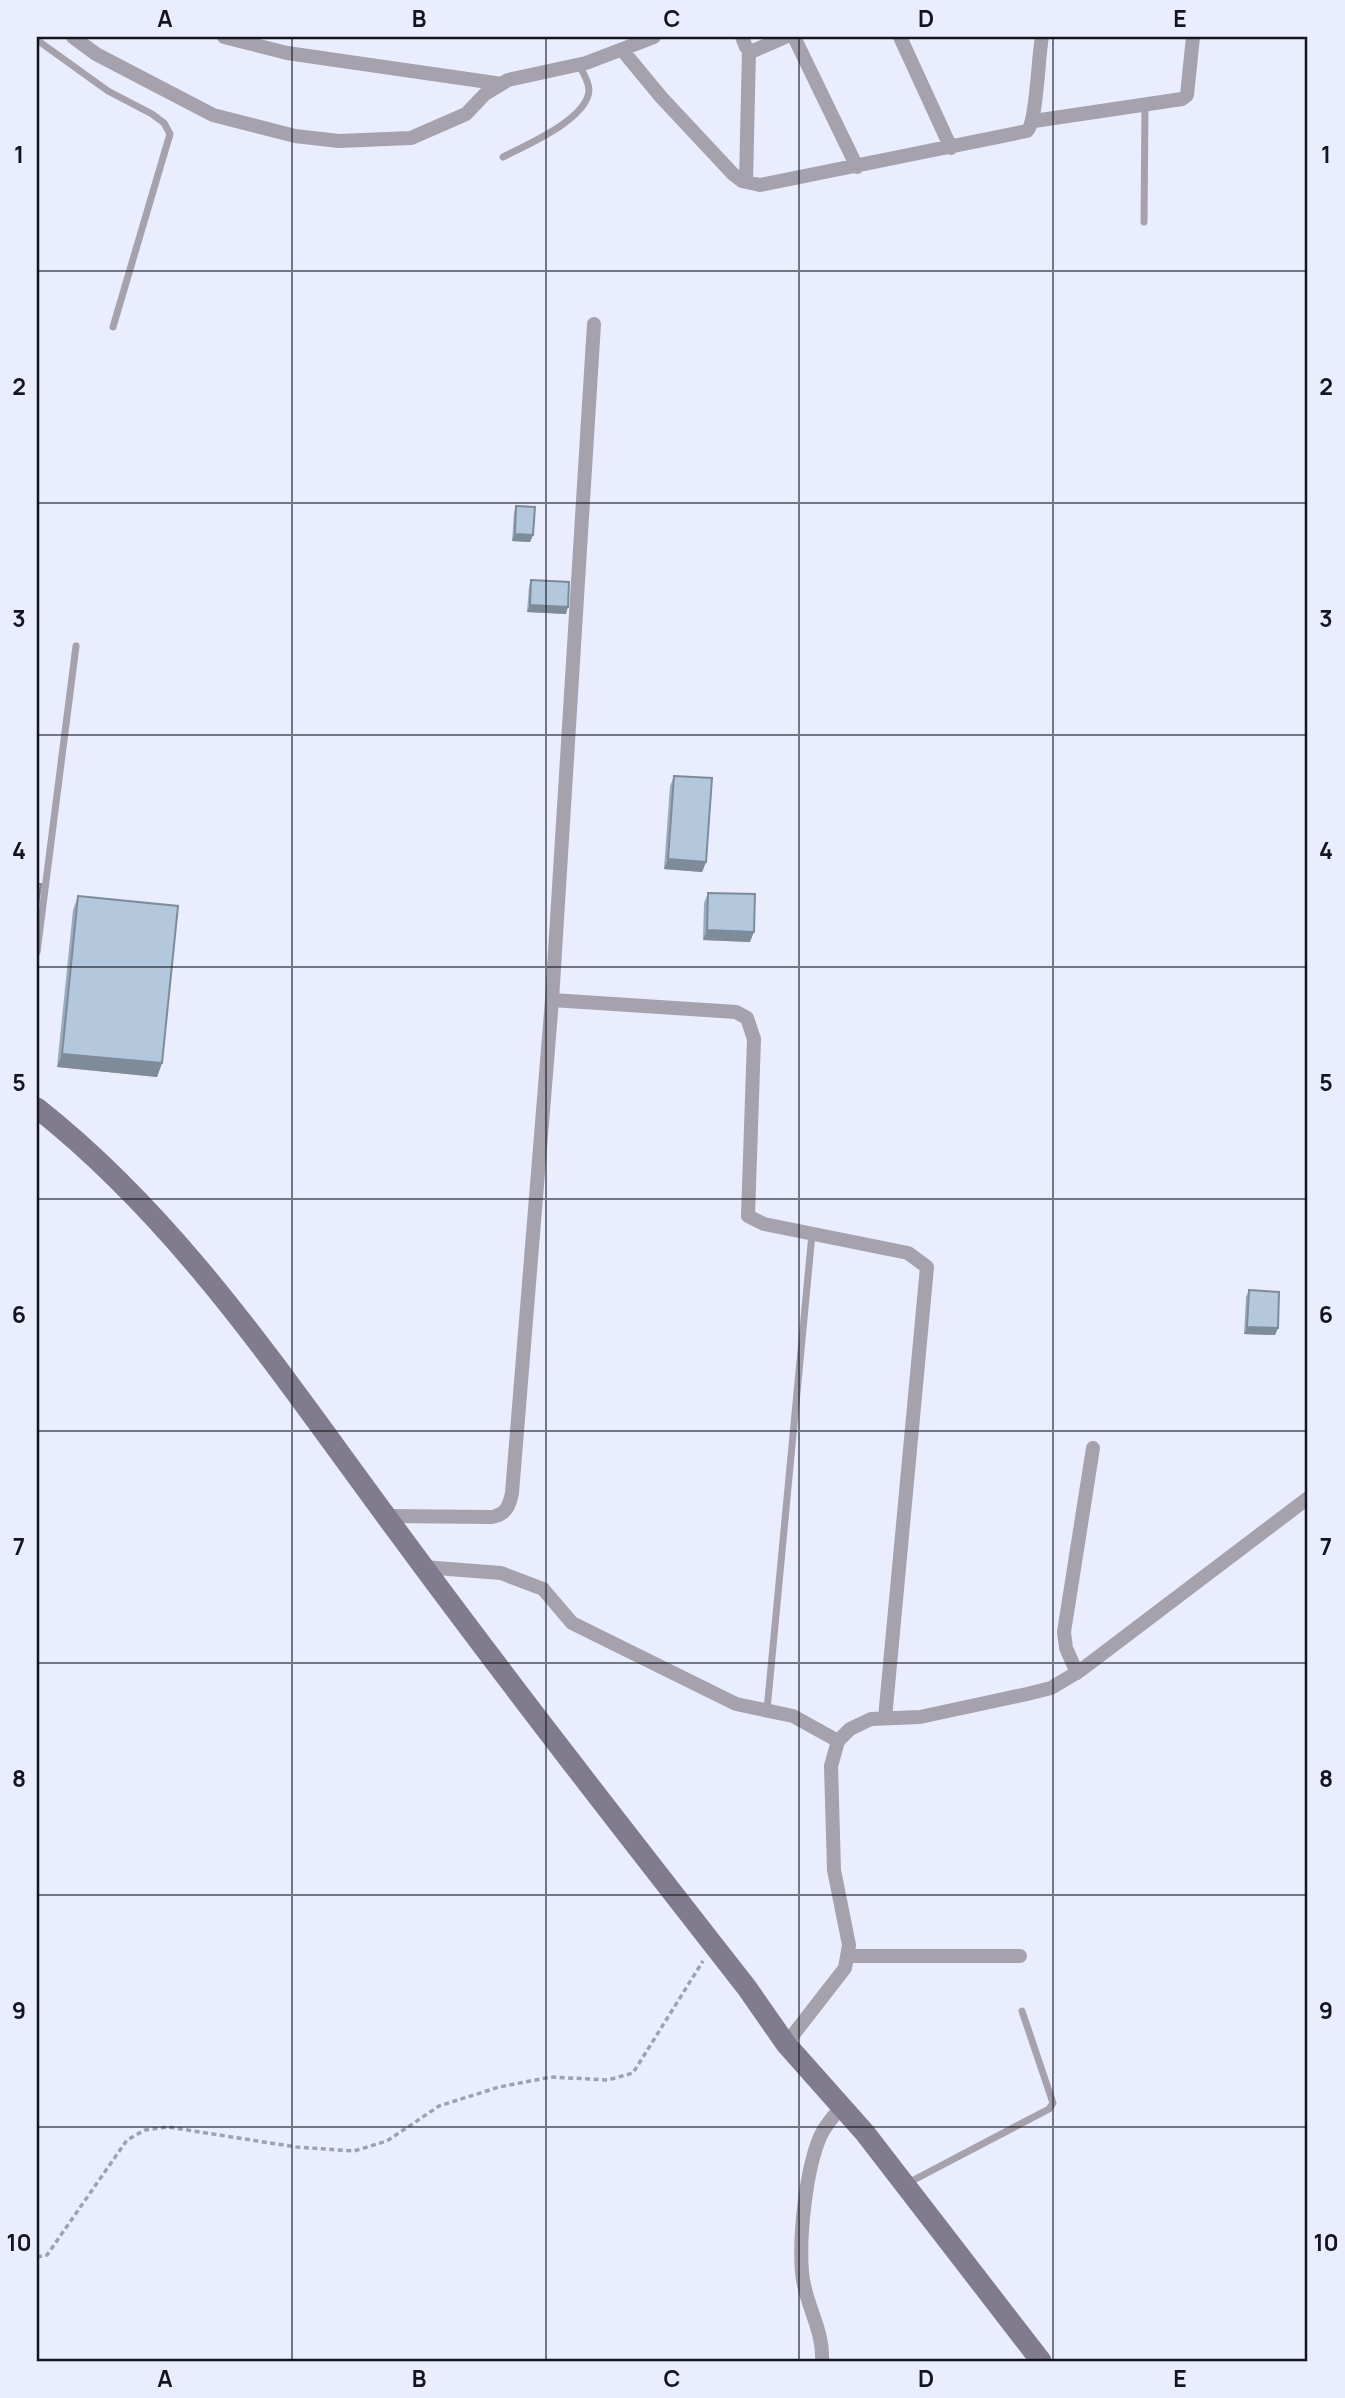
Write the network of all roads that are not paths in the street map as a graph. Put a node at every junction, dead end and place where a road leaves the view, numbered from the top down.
1 (72, 37) edge
2 (225, 37) edge
3 (654, 37) edge
4 (785, 37) edge
5 (794, 37) edge
6 (900, 37) edge
7 (1042, 37) edge
8 (1193, 37) edge
9 (37, 40) edge
10 (745, 43) edge
11 (623, 51) junction
12 (579, 65) junction
13 (502, 84) junction
14 (1145, 106) junction
15 (1034, 121) junction
16 (951, 148) junction
17 (503, 157) dead end
18 (857, 167) junction
19 (746, 182) junction
20 (1144, 222) dead end
21 (594, 324) dead end
22 (113, 327) dead end
23 (76, 646) dead end
24 (37, 952) edge
25 (552, 1000) junction
26 (37, 1108) edge
27 (812, 1234) junction
28 (1093, 1448) dead end
29 (1308, 1498) edge
30 (386, 1516) junction
31 (423, 1567) junction
32 (1077, 1673) junction
33 (767, 1710) junction
34 (885, 1718) junction
35 (838, 1741) junction
36 (847, 1956) junction
37 (1020, 1956) dead end
38 (1022, 2011) dead end
39 (786, 2045) junction
40 (842, 2106) junction
41 (905, 2184) junction
42 (822, 2361) edge
43 (1041, 2361) edge

1 - 13 street
2 - 13 street
3 - 11 street
4 - 10 street
5 - 18 street
6 - 16 street
7 - 15 street
8 - 14 street
9 - 22 lane
10 - 19 street
11 - 12 street
11 - 19 street
12 - 13 street
12 - 17 lane
14 - 15 street
14 - 20 lane
15 - 16 street
16 - 18 street
18 - 19 street
21 - 25 street
23 - 24 lane
25 - 27 street
25 - 30 street
26 - 30 street
27 - 33 lane
27 - 34 street
28 - 32 street
29 - 32 street
30 - 31 street
31 - 33 street
31 - 39 street
32 - 34 street
33 - 35 street
34 - 35 street
35 - 36 street
36 - 37 street
36 - 39 street
38 - 41 lane
39 - 40 street
40 - 41 street
40 - 42 street
41 - 43 street

